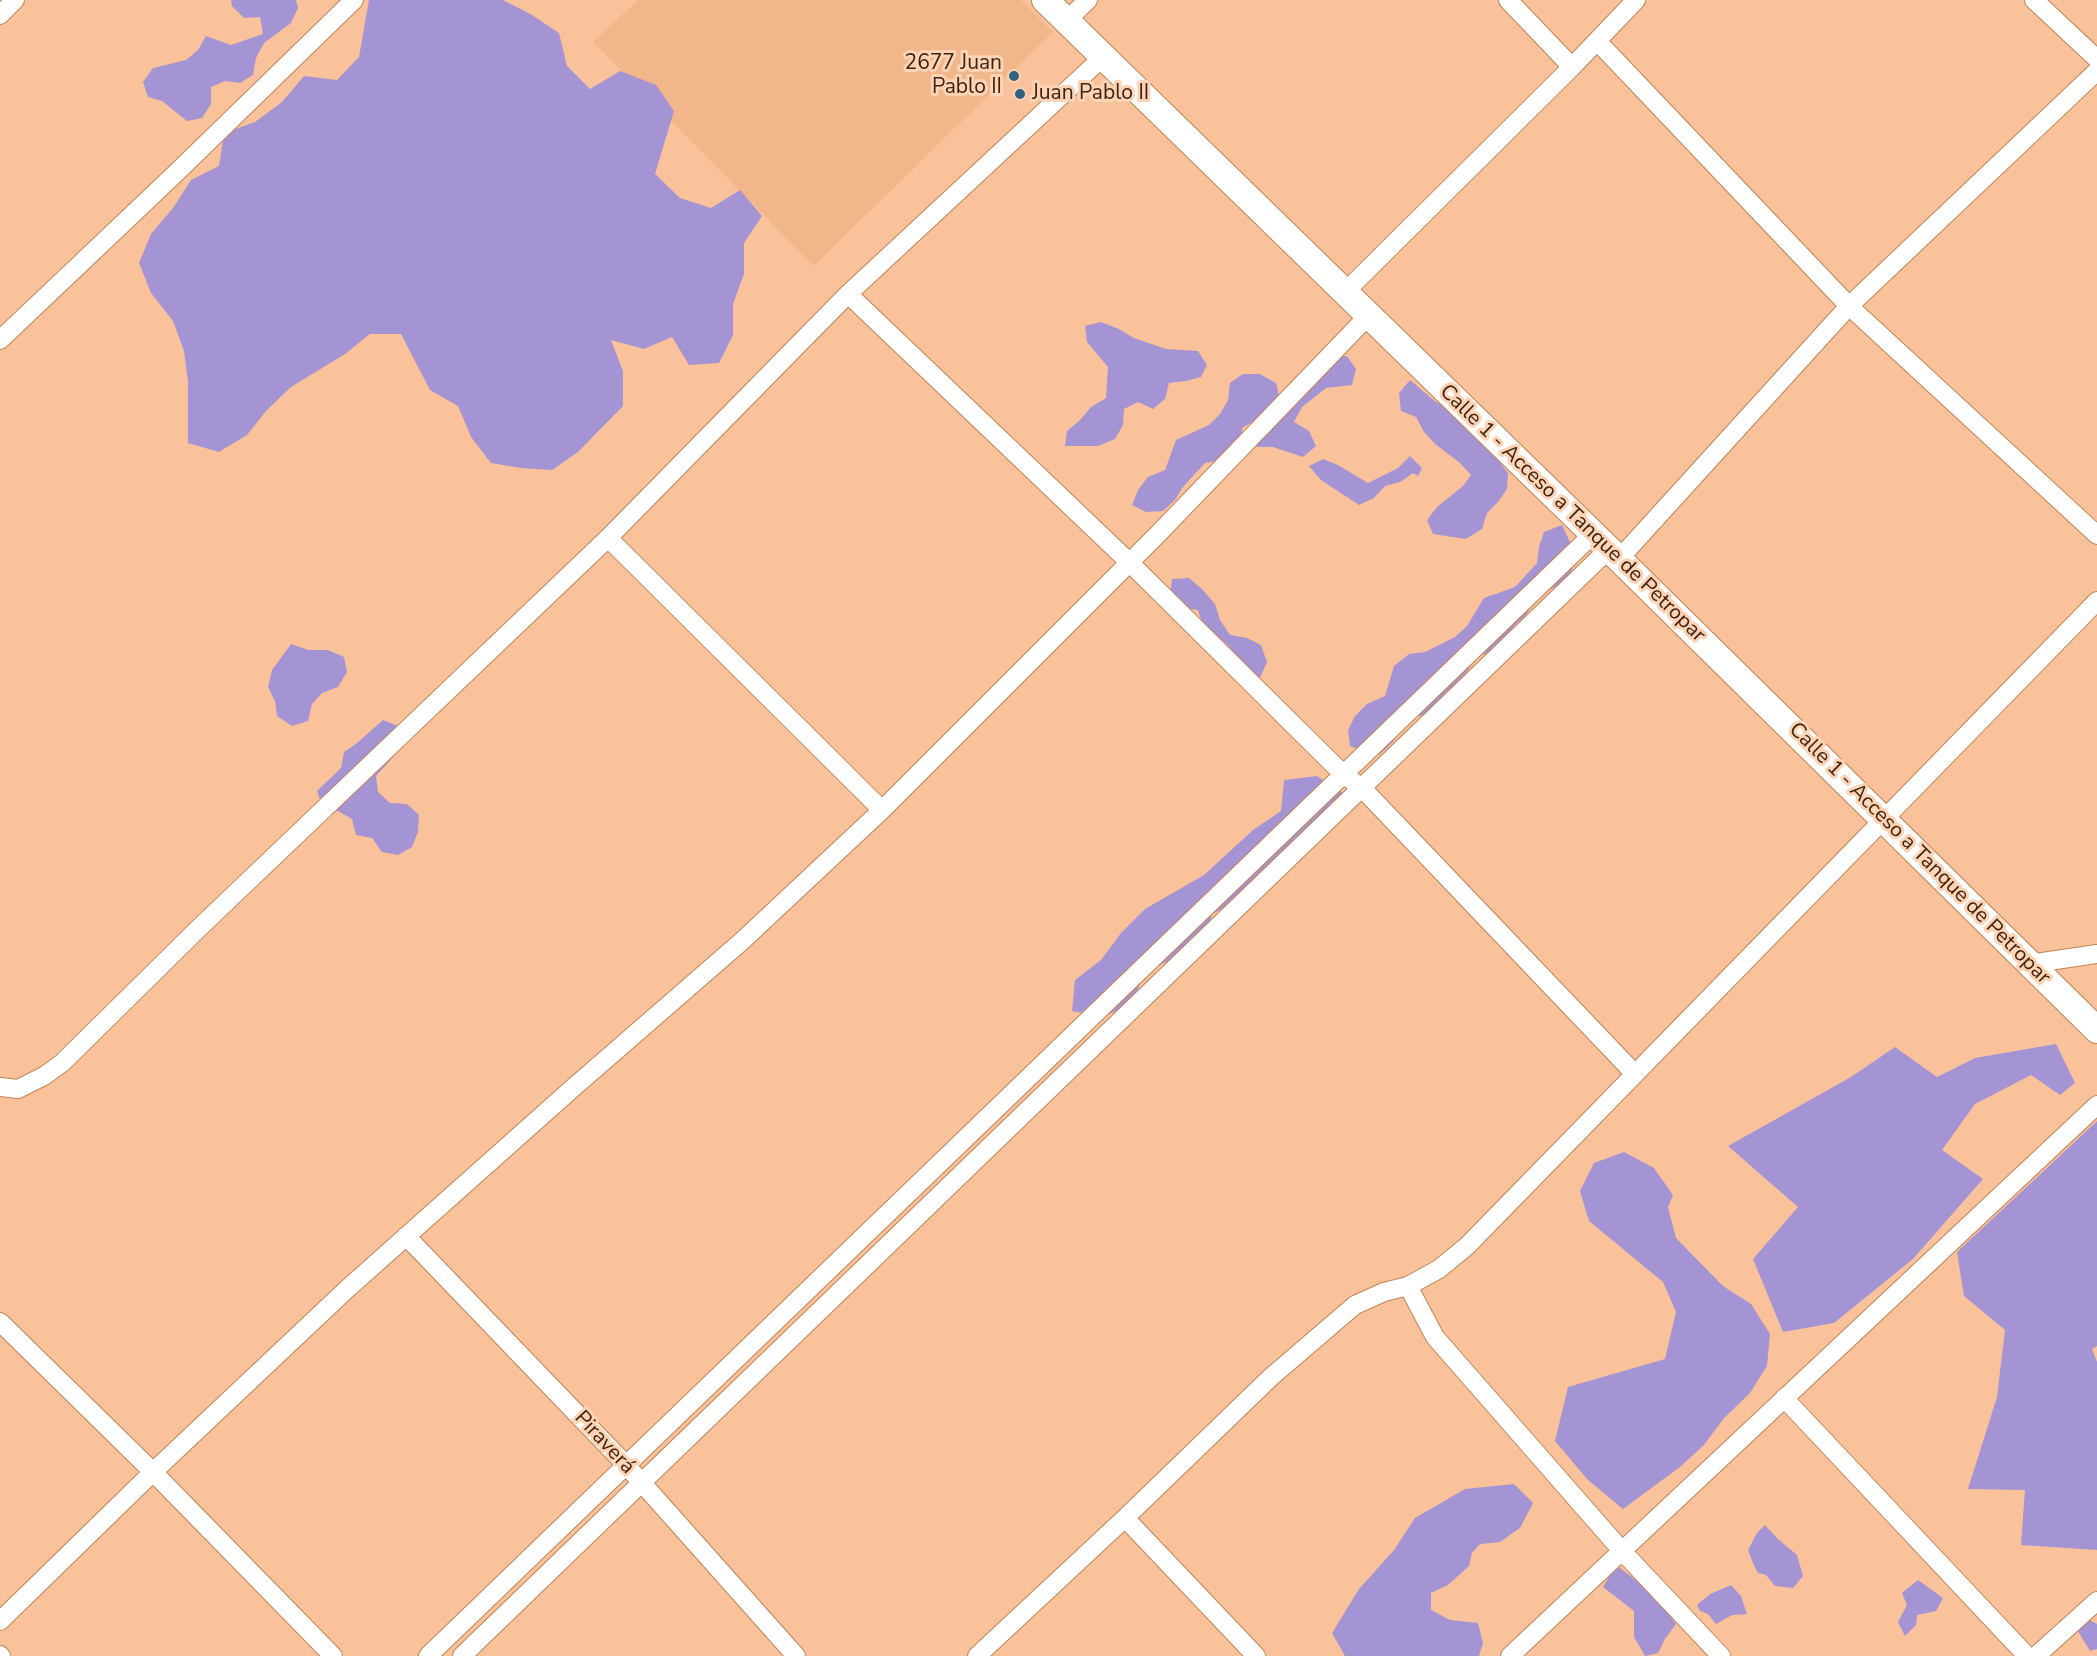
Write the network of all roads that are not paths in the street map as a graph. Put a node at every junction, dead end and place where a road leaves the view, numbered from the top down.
1 (15, 0) edge
2 (354, 0) edge
3 (1045, 0) edge
4 (1088, 0) edge
5 (1508, 0) edge
6 (1636, 0) edge
7 (2034, 0) edge
8 (0, 15) edge
9 (1066, 21) junction
10 (1598, 42) junction
11 (1103, 57) junction
12 (2097, 59) edge
13 (1572, 67) junction
14 (2097, 71) edge
15 (1345, 292) junction
16 (848, 294) junction
17 (1849, 306) junction
18 (1369, 315) junction
19 (0, 340) edge
20 (2097, 535) edge
21 (608, 538) junction
22 (1607, 547) junction
23 (1129, 562) junction
24 (2097, 601) edge
25 (1343, 774) junction
26 (1362, 788) junction
27 (882, 810) junction
28 (1883, 820) junction
29 (2097, 954) edge
30 (2029, 964) junction
31 (2097, 1030) edge
32 (1635, 1074) junction
33 (0, 1088) edge
34 (2097, 1105) edge
35 (944, 1159) junction
36 (959, 1176) junction
37 (406, 1236) junction
38 (1408, 1286) junction
39 (0, 1322) edge
40 (1784, 1398) junction
41 (626, 1465) junction
42 (153, 1472) junction
43 (641, 1483) junction
44 (1125, 1518) junction
45 (1622, 1551) junction
46 (2096, 1605) edge
47 (0, 1621) edge
48 (333, 1656) edge
49 (428, 1656) edge
50 (462, 1656) edge
51 (796, 1656) edge
52 (977, 1656) edge
53 (1256, 1656) edge
54 (1510, 1656) edge
55 (1721, 1656) edge
56 (2027, 1656) edge
57 (2036, 1656) edge

1 - 8 street
2 - 19 street
3 - 9 street, Calle 1 - Acceso a Tanque de Petropar
4 - 9 street
5 - 13 street
6 - 10 street
7 - 12 street
9 - 11 street, Calle 1 - Acceso a Tanque de Petropar
10 - 13 street
10 - 17 street
11 - 15 street, Calle 1 - Acceso a Tanque de Petropar
11 - 16 street
13 - 15 street
14 - 17 street
15 - 18 street, Calle 1 - Acceso a Tanque de Petropar
16 - 21 street
16 - 23 street
17 - 20 street
17 - 22 street
18 - 22 street, Calle 1 - Acceso a Tanque de Petropar
18 - 23 street
21 - 27 street
21 - 33 street
22 - 25 street
22 - 26 street
22 - 28 street, Calle 1 - Acceso a Tanque de Petropar
23 - 25 street
23 - 27 street
24 - 28 street
25 - 26 street
25 - 35 street
26 - 32 street
26 - 36 street
27 - 37 street
28 - 30 street, Calle 1 - Acceso a Tanque de Petropar
28 - 32 street
29 - 30 street
30 - 31 street, Calle 1 - Acceso a Tanque de Petropar
32 - 38 street
34 - 40 street
35 - 36 street
35 - 41 street
36 - 43 street
37 - 41 street, Piraverá
37 - 42 street
38 - 44 street
38 - 45 street
39 - 42 street
40 - 45 street
40 - 56 street
41 - 43 street, Piraverá
41 - 49 street
42 - 47 street
42 - 48 street
43 - 50 street
43 - 51 street, Piraverá
44 - 52 street
44 - 53 street
45 - 54 street
45 - 55 street
46 - 57 street

